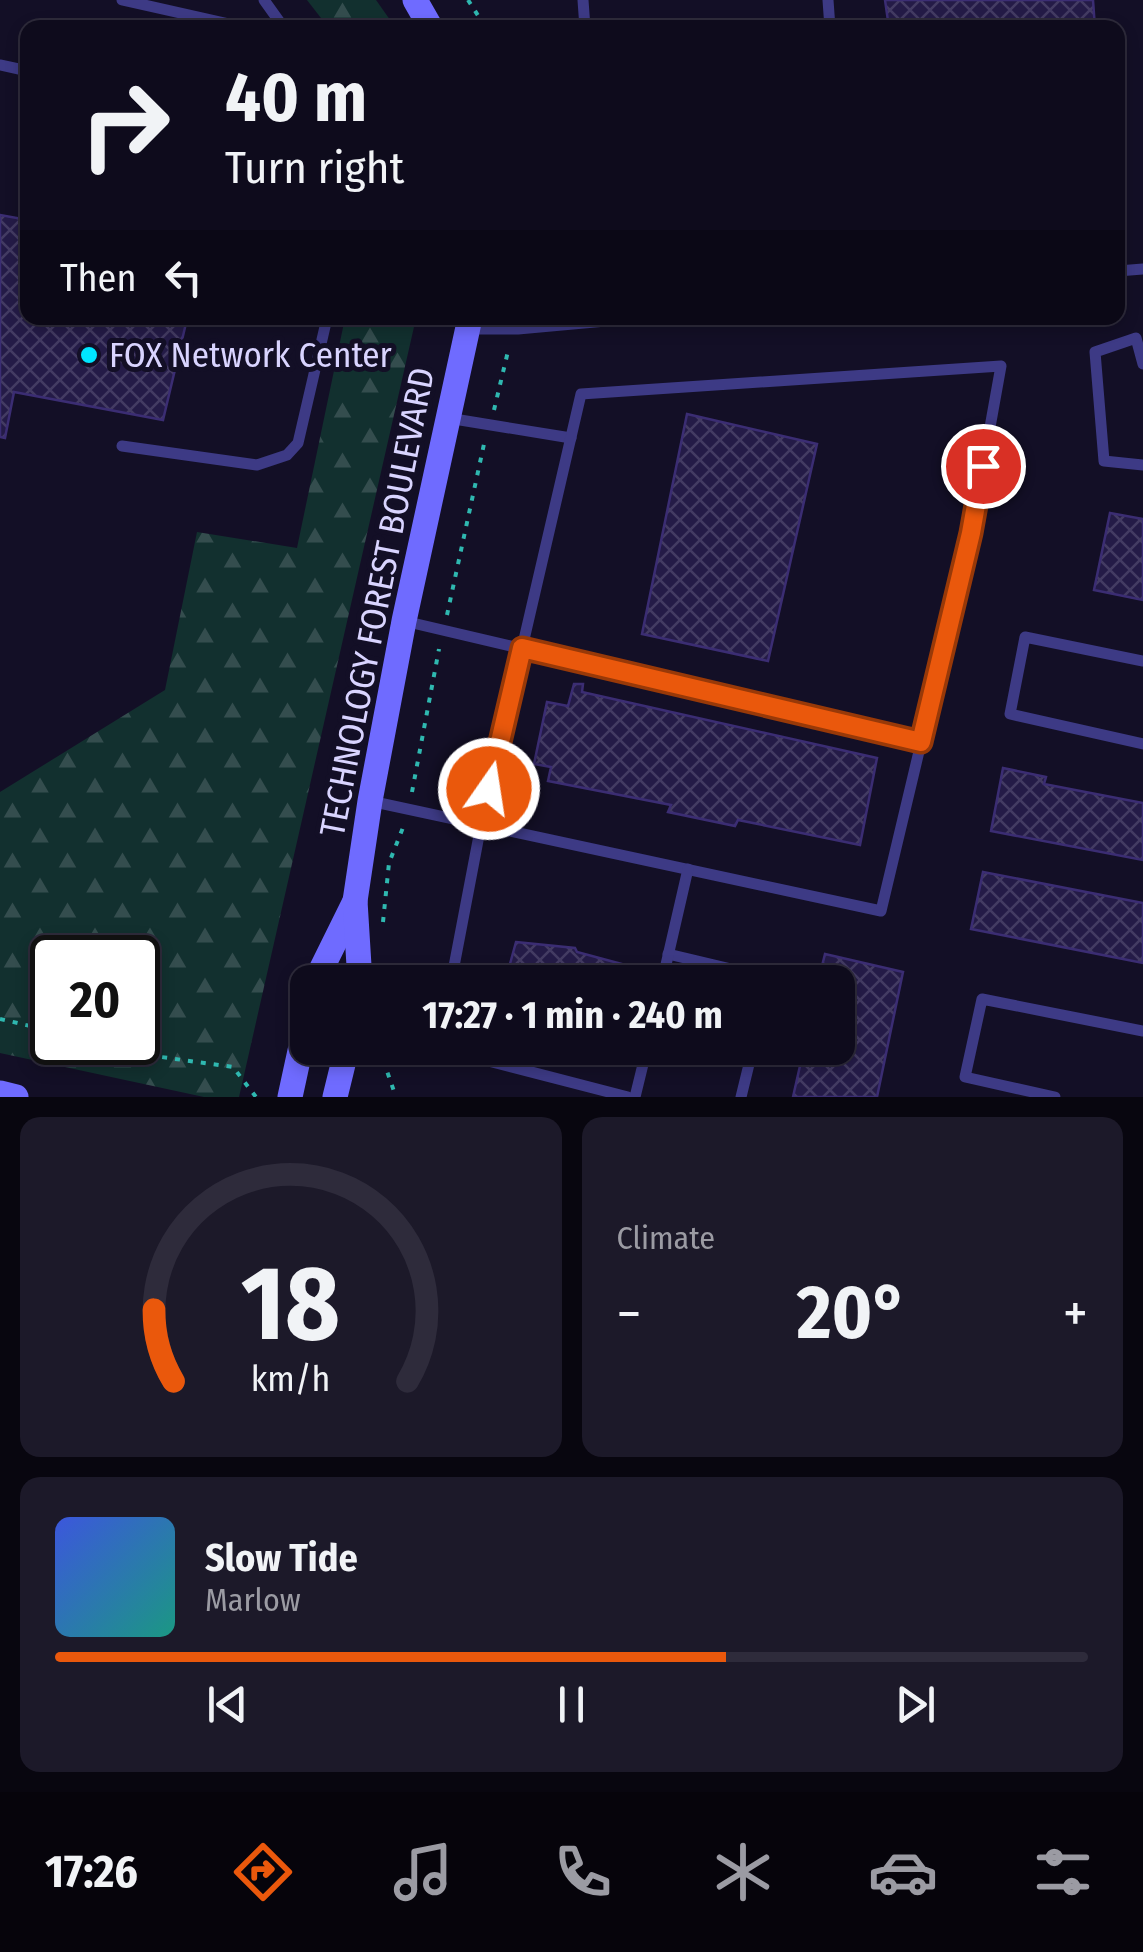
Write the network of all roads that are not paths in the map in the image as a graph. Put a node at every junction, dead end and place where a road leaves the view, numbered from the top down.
1 (122, 0) edge
2 (211, 20) edge
3 (325, 325) edge
4 (469, 325) edge
5 (485, 325) edge
6 (556, 325) edge
7 (1143, 364) edge
8 (448, 418) junction
9 (571, 438) junction
10 (122, 446) dead end
11 (1143, 464) edge
12 (404, 621) junction
13 (522, 648) junction
14 (1143, 661) edge
15 (921, 742) junction
16 (1143, 744) edge
17 (370, 801) junction
18 (481, 824) junction
19 (688, 869) junction
20 (355, 902) junction
21 (668, 954) junction
22 (323, 965) edge
23 (359, 965) edge
24 (454, 965) edge
25 (666, 965) edge
26 (714, 965) edge
27 (1143, 1031) edge
28 (297, 1065) edge
29 (343, 1065) edge
30 (505, 1065) edge
31 (642, 1065) edge
32 (749, 1065) edge
33 (0, 1094) edge
34 (16, 1097) edge
35 (290, 1097) edge
36 (335, 1097) edge
37 (632, 1097) edge
38 (741, 1097) edge
39 (1055, 1097) edge

1 - 2 lane
3 - 10 lane
4 - 8 street, TECHNOLOGY FOREST BOULEVARD
5 - 6 lane
7 - 11 lane
8 - 9 lane
8 - 12 street, TECHNOLOGY FOREST BOULEVARD
9 - 13 lane
9 - 15 lane
12 - 13 lane
12 - 17 street, TECHNOLOGY FOREST BOULEVARD
13 - 15 lane
13 - 18 lane
14 - 16 lane
15 - 19 lane
17 - 18 lane
17 - 20 street, TECHNOLOGY FOREST BOULEVARD
18 - 19 lane
18 - 24 lane
19 - 21 lane
20 - 22 street, TECHNOLOGY FOREST BOULEVARD
20 - 23 street, TECHNOLOGY FOREST BOULEVARD
21 - 25 lane
21 - 26 lane
27 - 39 lane
28 - 35 street
29 - 36 street
30 - 37 lane
31 - 37 lane
32 - 38 lane
33 - 34 street

